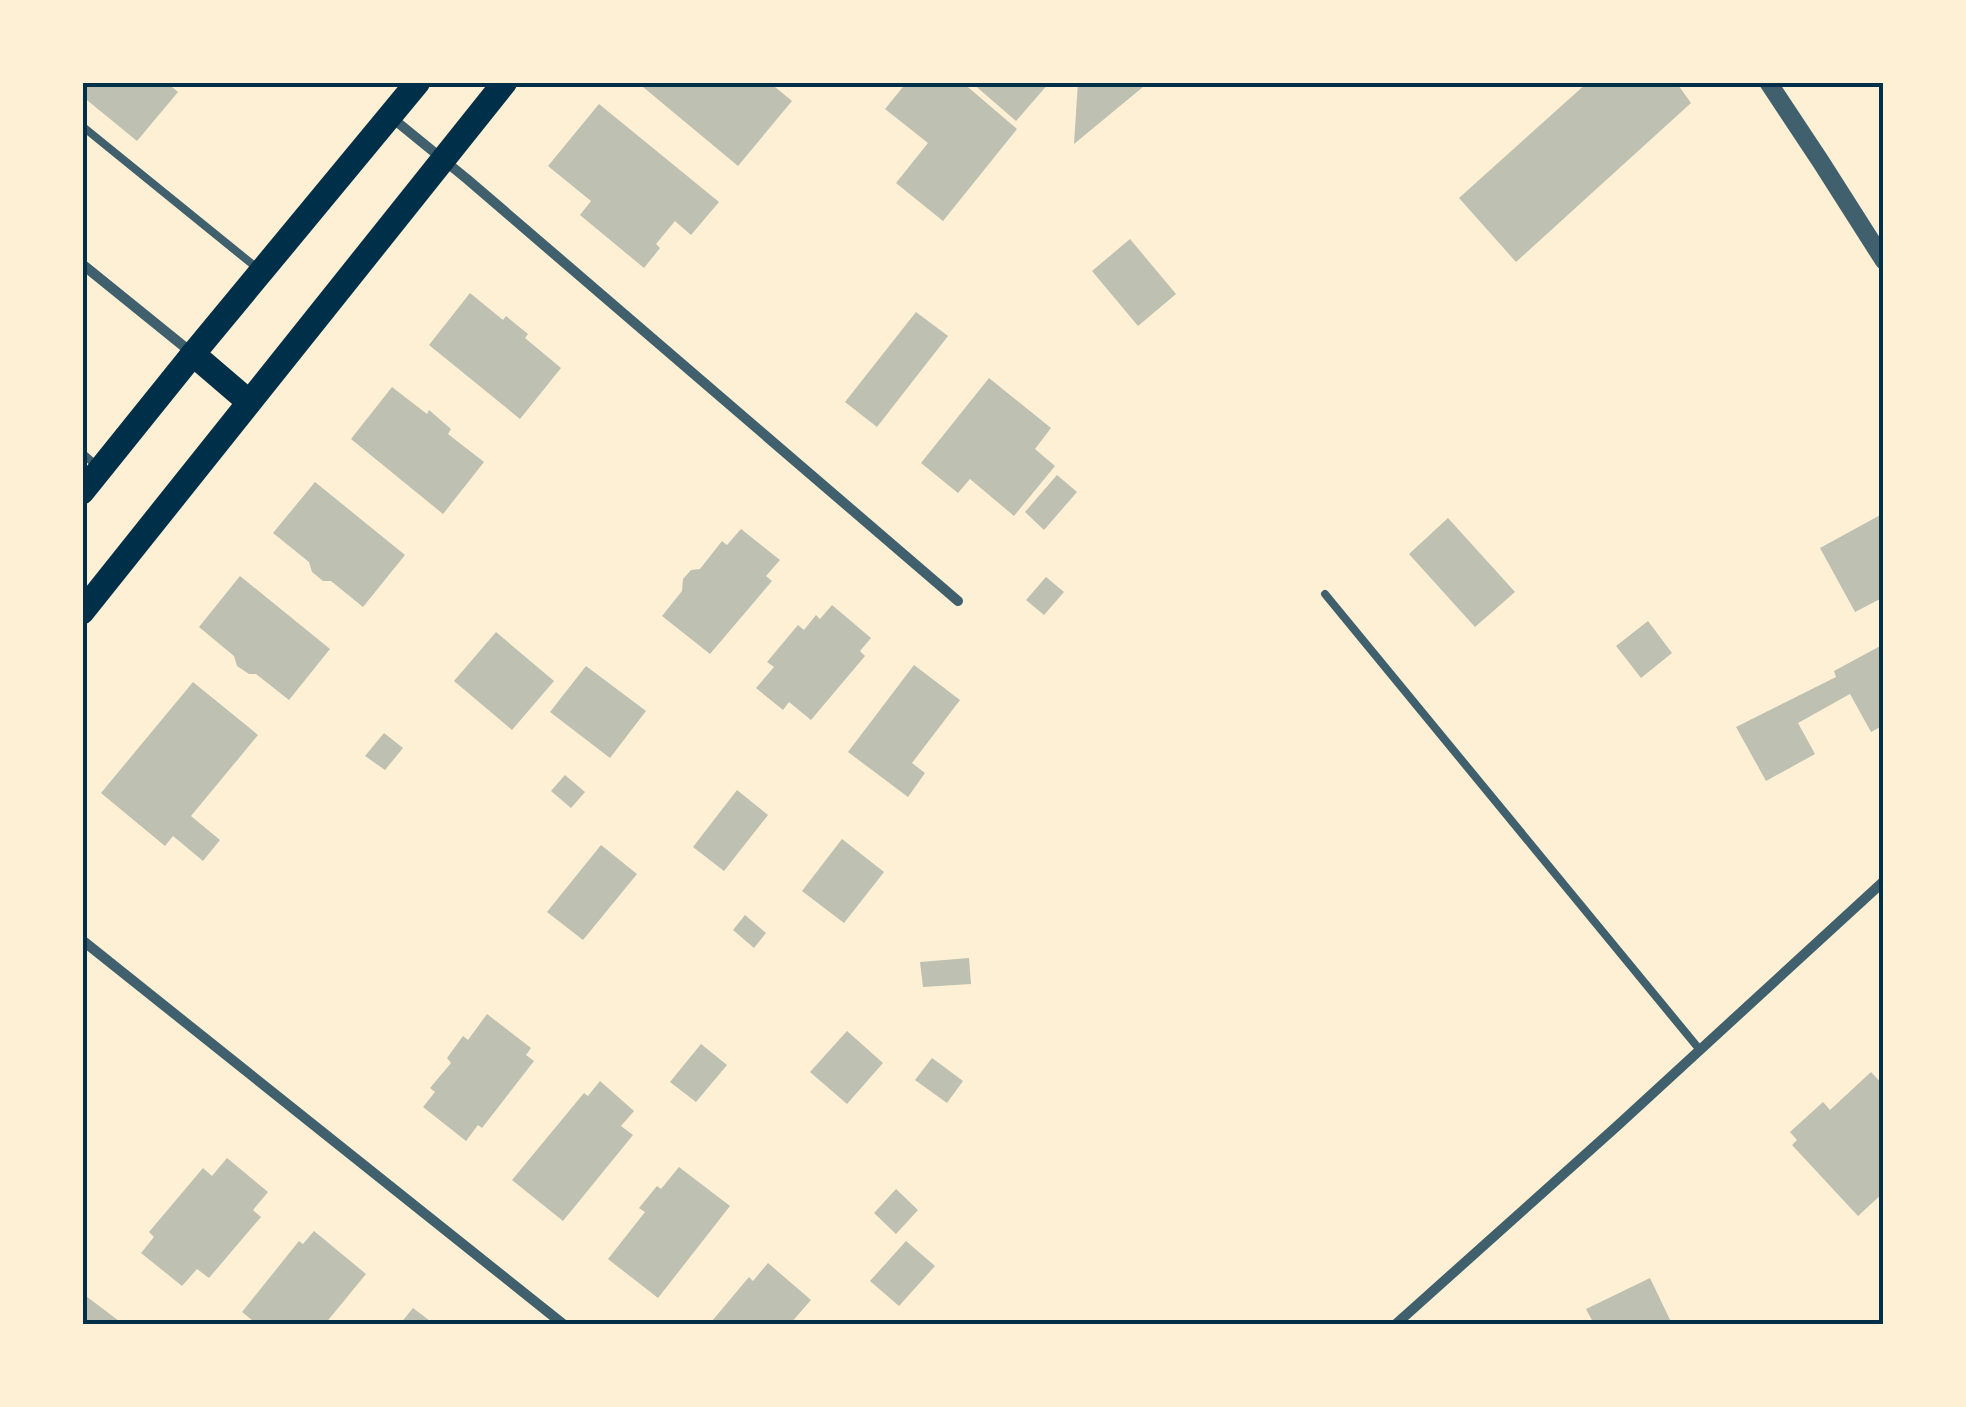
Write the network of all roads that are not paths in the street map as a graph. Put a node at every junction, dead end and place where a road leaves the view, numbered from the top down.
1 (418, 82) edge
2 (505, 82) edge
3 (1768, 82) edge
4 (390, 116) junction
5 (82, 126) edge
6 (442, 158) junction
7 (1884, 261) edge
8 (82, 264) edge
9 (261, 272) junction
10 (193, 354) junction
11 (249, 402) junction
12 (92, 461) edge
13 (82, 492) edge
14 (1325, 594) dead end
15 (958, 601) dead end
16 (82, 612) edge
17 (1884, 881) edge
18 (82, 940) edge
19 (1700, 1050) junction
20 (563, 1324) edge
21 (1396, 1324) edge

1 - 4 main road
2 - 6 main road
3 - 7 street
4 - 6 street
4 - 9 main road
5 - 9 lane
6 - 11 main road
6 - 15 street
8 - 10 street
9 - 10 main road
10 - 11 main road
10 - 12 main road
11 - 16 main road
12 - 13 main road
14 - 19 lane
17 - 19 street
18 - 20 street
19 - 21 street

